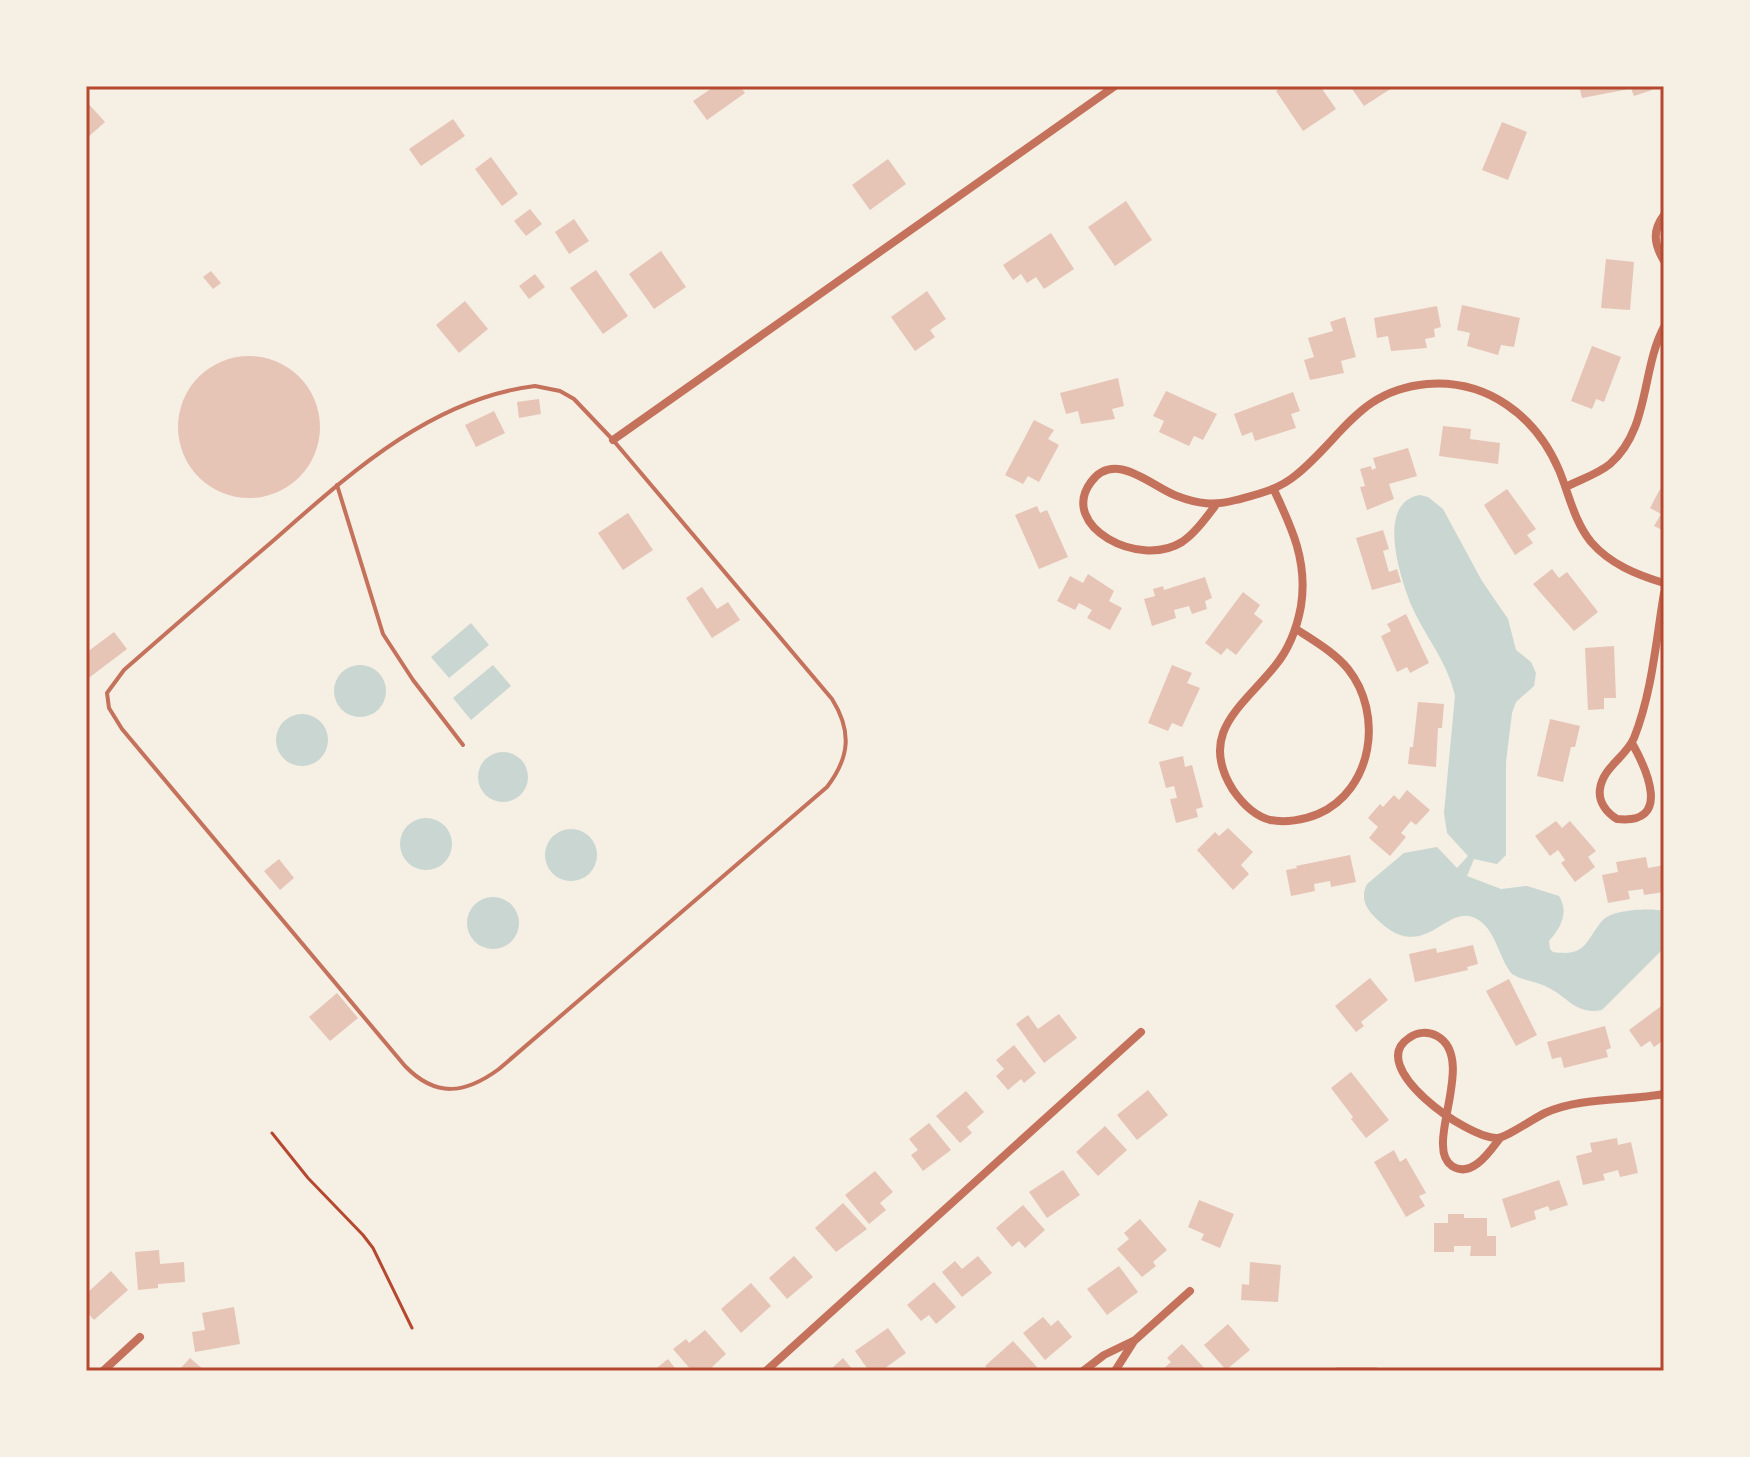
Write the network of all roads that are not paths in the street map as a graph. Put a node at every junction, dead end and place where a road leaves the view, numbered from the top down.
1 (1115, 86) edge
2 (1664, 215) edge
3 (1664, 261) edge
4 (1664, 327) edge
5 (613, 440) junction
6 (337, 485) junction
7 (1566, 487) junction
8 (1274, 490) junction
9 (1215, 506) junction
10 (1664, 583) edge
11 (1664, 593) edge
12 (1296, 629) junction
13 (1632, 743) junction
14 (463, 745) dead end
15 (1141, 1032) dead end
16 (1664, 1094) edge
17 (1447, 1117) junction
18 (1500, 1138) junction
19 (1190, 1291) dead end
20 (140, 1337) dead end
21 (1134, 1341) junction
22 (103, 1371) edge
23 (766, 1371) edge
24 (1083, 1371) edge
25 (1115, 1371) edge

1 - 5 street
2 - 3 street
4 - 7 street
5 - 6 lane
5 - 6 lane
6 - 14 lane
7 - 8 street
7 - 10 street
8 - 9 street
8 - 12 street
9 - 9 street
11 - 13 street
12 - 12 street
13 - 13 street
15 - 23 street
16 - 18 street
17 - 17 street
17 - 18 street
17 - 18 street
19 - 21 street
20 - 22 street
21 - 24 street
21 - 25 street

